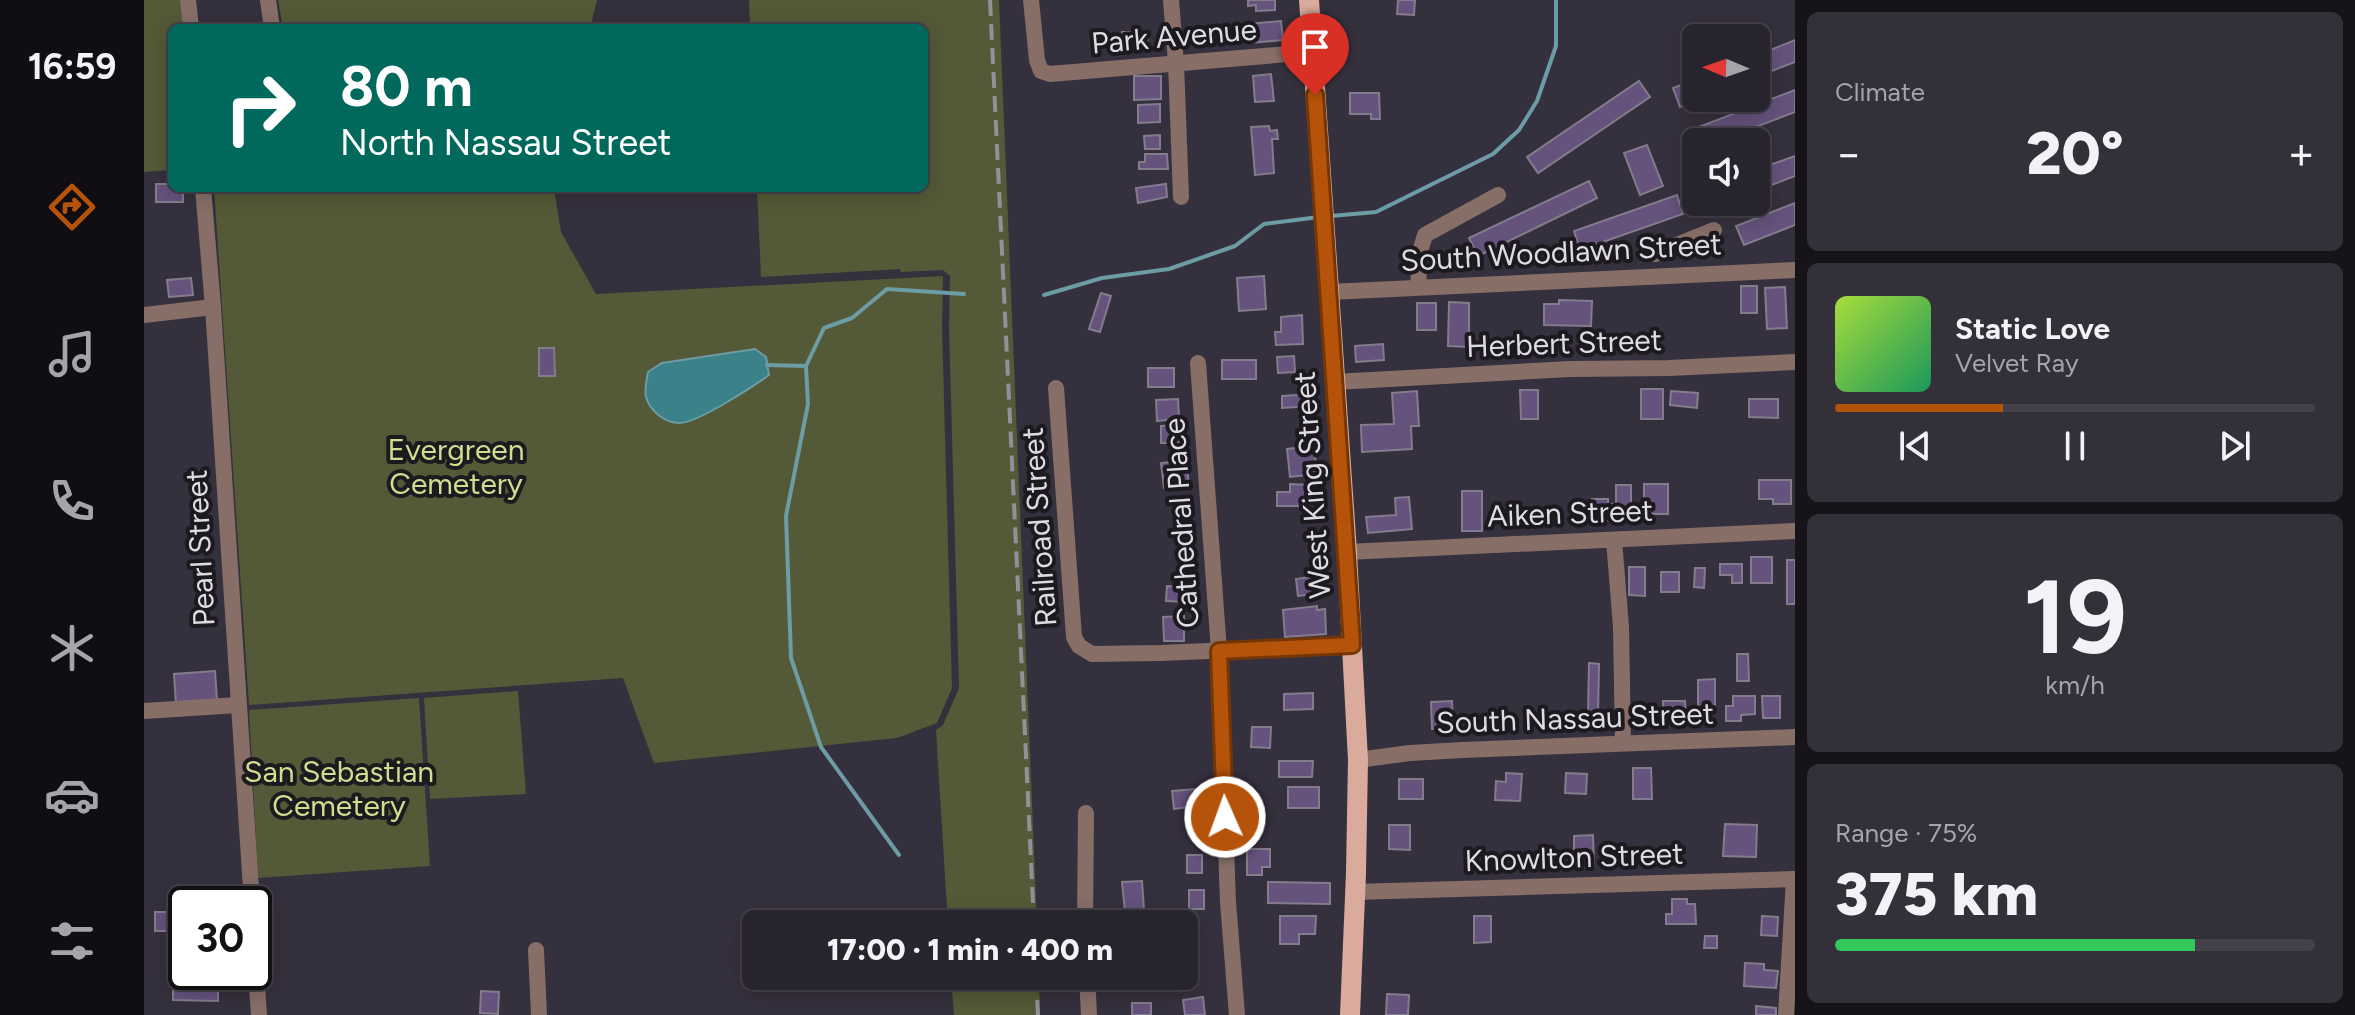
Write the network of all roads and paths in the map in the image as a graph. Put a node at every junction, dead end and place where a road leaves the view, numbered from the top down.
1 (188, 0) edge
2 (268, 0) edge
3 (1031, 0) edge
4 (1171, 0) edge
5 (1309, 0) edge
6 (191, 24) edge
7 (271, 24) edge
8 (1312, 52) junction
9 (1176, 63) junction
10 (203, 192) edge
11 (1498, 195) dead end
12 (1181, 197) dead end
13 (1714, 230) dead end
14 (1655, 254) dead end
15 (1795, 270) edge
16 (1419, 287) junction
17 (1329, 292) junction
18 (213, 307) junction
19 (144, 315) edge
20 (1795, 362) edge
21 (1198, 363) dead end
22 (1335, 382) junction
23 (1056, 388) dead end
24 (1795, 531) edge
25 (1614, 540) junction
26 (1347, 552) junction
27 (1352, 645) junction
28 (1219, 651) junction
29 (238, 705) junction
30 (144, 711) edge
31 (1795, 737) edge
32 (1623, 743) junction
33 (1358, 760) junction
34 (1086, 813) dead end
35 (1795, 879) edge
36 (251, 886) edge
37 (1355, 892) junction
38 (1085, 910) edge
39 (536, 950) dead end
40 (257, 990) edge
41 (1088, 990) edge
42 (259, 1015) edge
43 (539, 1015) edge
44 (1089, 1015) edge
45 (1237, 1015) edge
46 (1350, 1015) edge
47 (1786, 1015) edge

1 - 6 street
2 - 7 street
3 - 9 street, Park Avenue
4 - 9 street
5 - 8 main road, West King Street
8 - 9 street, Park Avenue
8 - 17 main road, West King Street
9 - 12 street
10 - 18 street, Pearl Street
11 - 16 street
13 - 14 street
15 - 16 street, South Woodlawn Street
16 - 17 street, South Woodlawn Street
17 - 22 main road, West King Street
18 - 19 street
18 - 29 street, Pearl Street
20 - 22 street, Herbert Street
21 - 28 street, Cathedral Place
22 - 26 main road, West King Street
23 - 28 street, Railroad Street
24 - 25 street, Aiken Street
25 - 26 street, Aiken Street
25 - 32 street
26 - 27 main road, West King Street
27 - 28 street
27 - 33 main road, West King Street
28 - 45 street, Cathedral Place
29 - 30 street
29 - 36 street, Pearl Street
31 - 32 street, South Nassau Street
32 - 33 street, South Nassau Street
33 - 37 main road, West King Street
34 - 38 street
35 - 37 street, Knowlton Street
35 - 47 street
37 - 46 main road, West King Street
39 - 43 street
40 - 42 street
41 - 44 street

